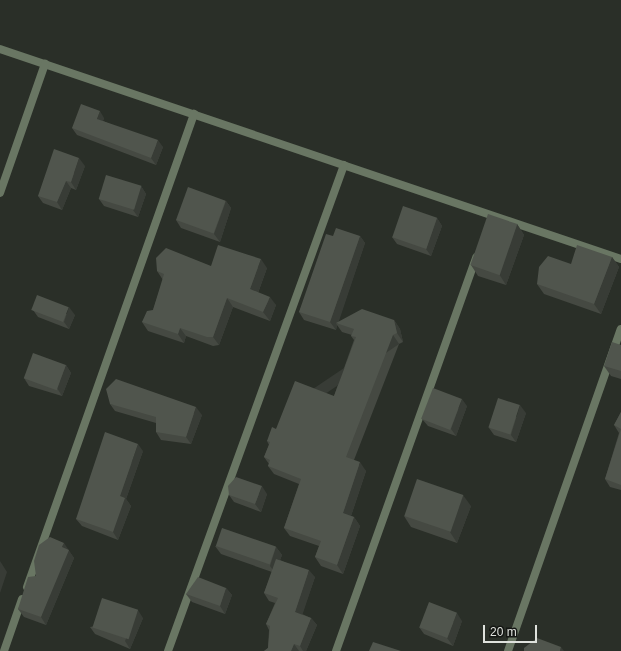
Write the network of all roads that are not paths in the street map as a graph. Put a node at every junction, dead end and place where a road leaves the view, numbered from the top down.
1 (0, 49) edge
2 (45, 64) junction
3 (194, 114) junction
4 (344, 165) junction
5 (0, 193) edge
6 (481, 244) edge
7 (621, 259) edge
8 (621, 328) edge
9 (4, 651) edge
10 (168, 651) edge
11 (336, 651) edge
12 (508, 651) edge

1 - 2 street
2 - 3 street
2 - 5 street
3 - 4 street
3 - 9 street
4 - 7 street
4 - 10 street
6 - 11 street
8 - 12 street

